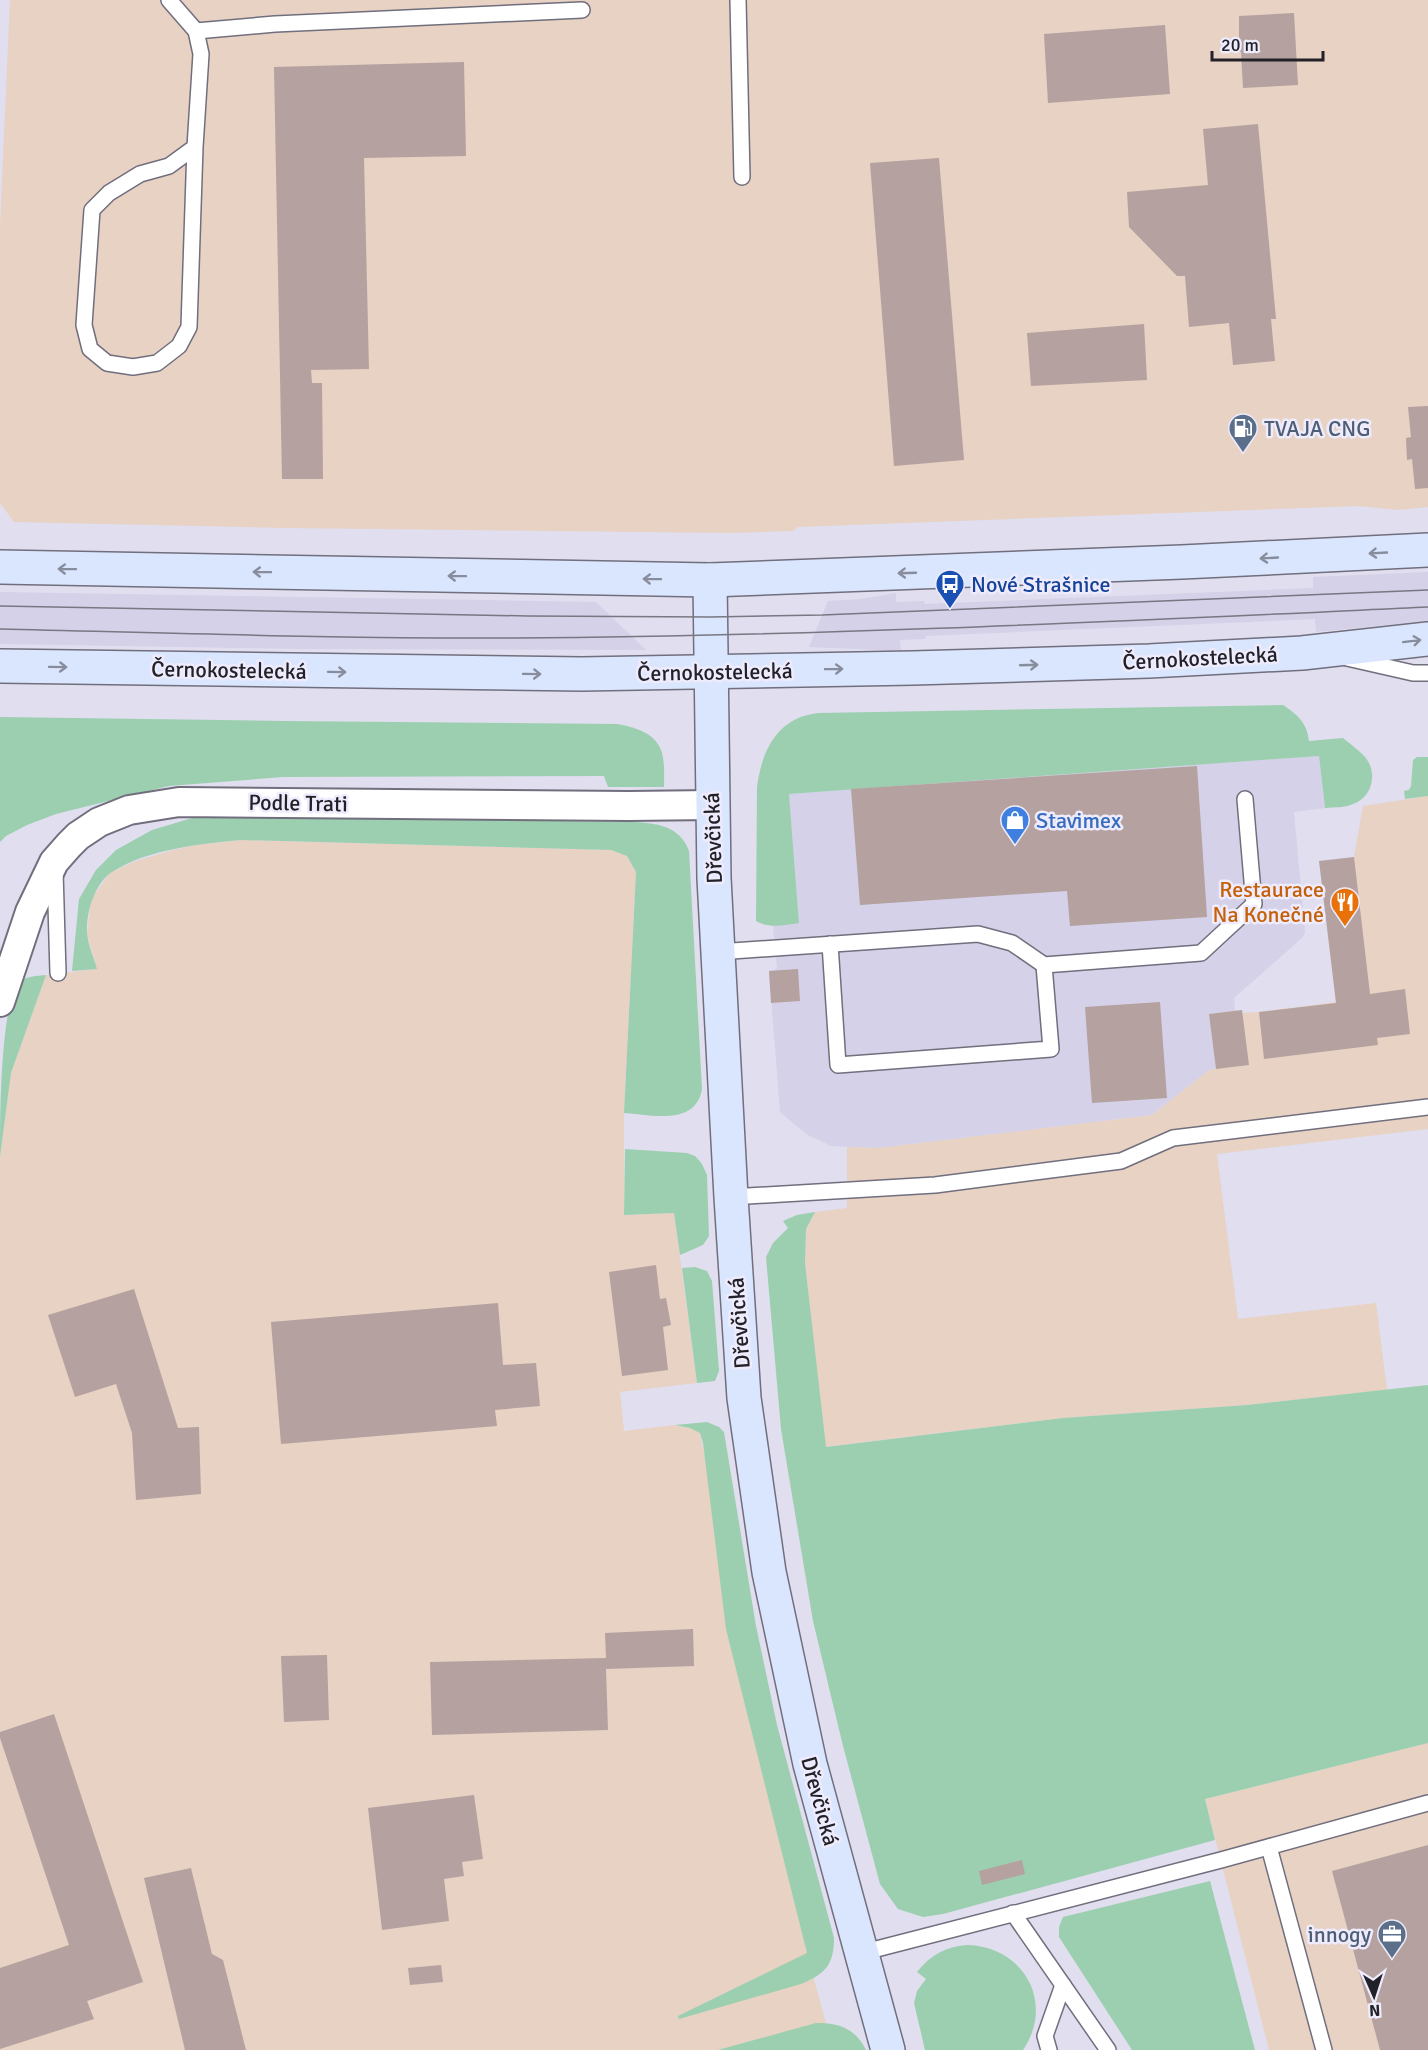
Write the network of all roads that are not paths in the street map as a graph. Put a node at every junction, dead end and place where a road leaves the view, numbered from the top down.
1 (738, 0) edge
2 (175, 2) edge
3 (582, 10) dead end
4 (196, 31) junction
5 (195, 147) junction
6 (742, 177) dead end
7 (1428, 550) edge
8 (3, 568) edge
9 (710, 580) junction
10 (1428, 639) edge
11 (1317, 652) junction
12 (0, 666) edge
13 (712, 672) junction
14 (1428, 673) edge
15 (1245, 799) dead end
16 (712, 805) junction
17 (54, 862) junction
18 (830, 944) junction
19 (718, 952) junction
20 (1044, 965) junction
21 (58, 973) dead end
22 (0, 1002) edge
23 (1428, 1107) edge
24 (731, 1197) junction
25 (1428, 1803) edge
26 (1269, 1847) junction
27 (1013, 1913) junction
28 (861, 1953) junction
29 (1063, 1985) junction
30 (1045, 2045) edge
31 (888, 2050) edge
32 (1107, 2050) edge
33 (1324, 2050) edge

1 - 6 lane
2 - 4 lane
3 - 4 lane
4 - 5 lane
5 - 5 lane
7 -> 9 main road
9 -> 8 main road
9 - 13 main road, Dřevčická
11 -> 10 main road, Černokostelecká
13 -> 11 main road, Černokostelecká
11 - 14 lane
12 -> 13 main road, Černokostelecká
13 - 16 main road, Dřevčická
15 - 20 lane
16 - 17 street, Podle Trati
16 - 19 main road, Dřevčická
17 - 21 lane
17 - 22 street, Podle Trati
18 - 19 lane
18 - 20 lane
18 - 20 lane
19 - 24 main road, Dřevčická
23 - 24 lane
24 - 28 main road, Dřevčická
25 - 26 lane
26 - 27 lane
26 - 33 lane
27 - 28 lane
27 - 29 lane
28 - 31 main road, Dřevčická
29 - 30 lane
29 - 32 lane

